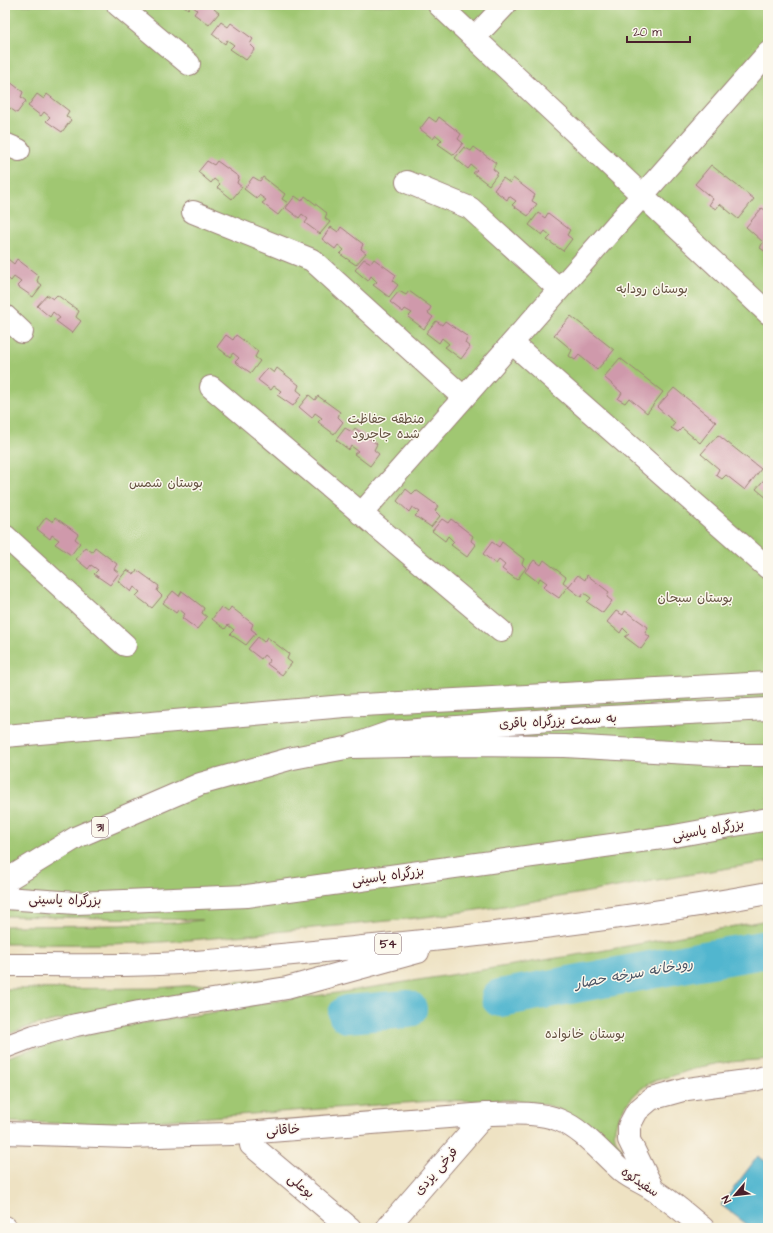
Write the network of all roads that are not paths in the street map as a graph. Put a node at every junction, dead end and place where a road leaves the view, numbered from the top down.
1 (118, 5) edge
2 (439, 5) edge
3 (505, 5) edge
4 (474, 38) junction
5 (768, 53) edge
6 (189, 64) dead end
7 (406, 182) dead end
8 (642, 195) junction
9 (193, 212) dead end
10 (559, 289) junction
11 (768, 313) edge
12 (5, 316) edge
13 (22, 332) dead end
14 (512, 343) junction
15 (211, 387) dead end
16 (463, 397) junction
17 (361, 514) junction
18 (5, 536) edge
19 (768, 568) edge
20 (500, 632) dead end
21 (125, 645) dead end
22 (768, 683) edge
23 (768, 709) edge
24 (5, 736) edge
25 (351, 747) junction
26 (768, 756) edge
27 (768, 819) edge
28 (5, 881) edge
29 (768, 893) edge
30 (5, 898) edge
31 (474, 936) junction
32 (5, 965) edge
33 (5, 1047) edge
34 (763, 1080) edge
35 (486, 1114) junction
36 (559, 1120) joint
37 (5, 1133) edge
38 (251, 1145) dead end
39 (653, 1189) junction
40 (350, 1228) edge
41 (387, 1228) edge
42 (703, 1228) edge

1 - 6 main road
2 - 4 main road
3 - 4 main road
4 - 8 main road
5 - 8 main road
7 - 10 main road
8 - 10 main road
8 - 11 main road
9 - 16 main road
10 - 14 main road
12 - 13 main road
14 - 16 main road
14 - 19 main road
15 - 17 main road
16 - 17 main road
17 - 20 main road
18 - 21 main road
22 - 24 main road
23 - 25 main road, به سمت بزرگراه باقری
25 - 26 main road
25 - 28 main road, 31
27 - 30 main road, بزرگراه یاسینی
29 - 31 main road, 54
31 - 32 main road, 54
31 - 33 main road
34 - 39 main road
35 - 36 main road, خاقانی
35 - 37 main road, خاقانی
35 - 41 main road, فرخی یزدی
36 - 39 main road, سفیدکوه
38 - 40 main road, بوعلی
39 - 42 main road, سفیدکوه

